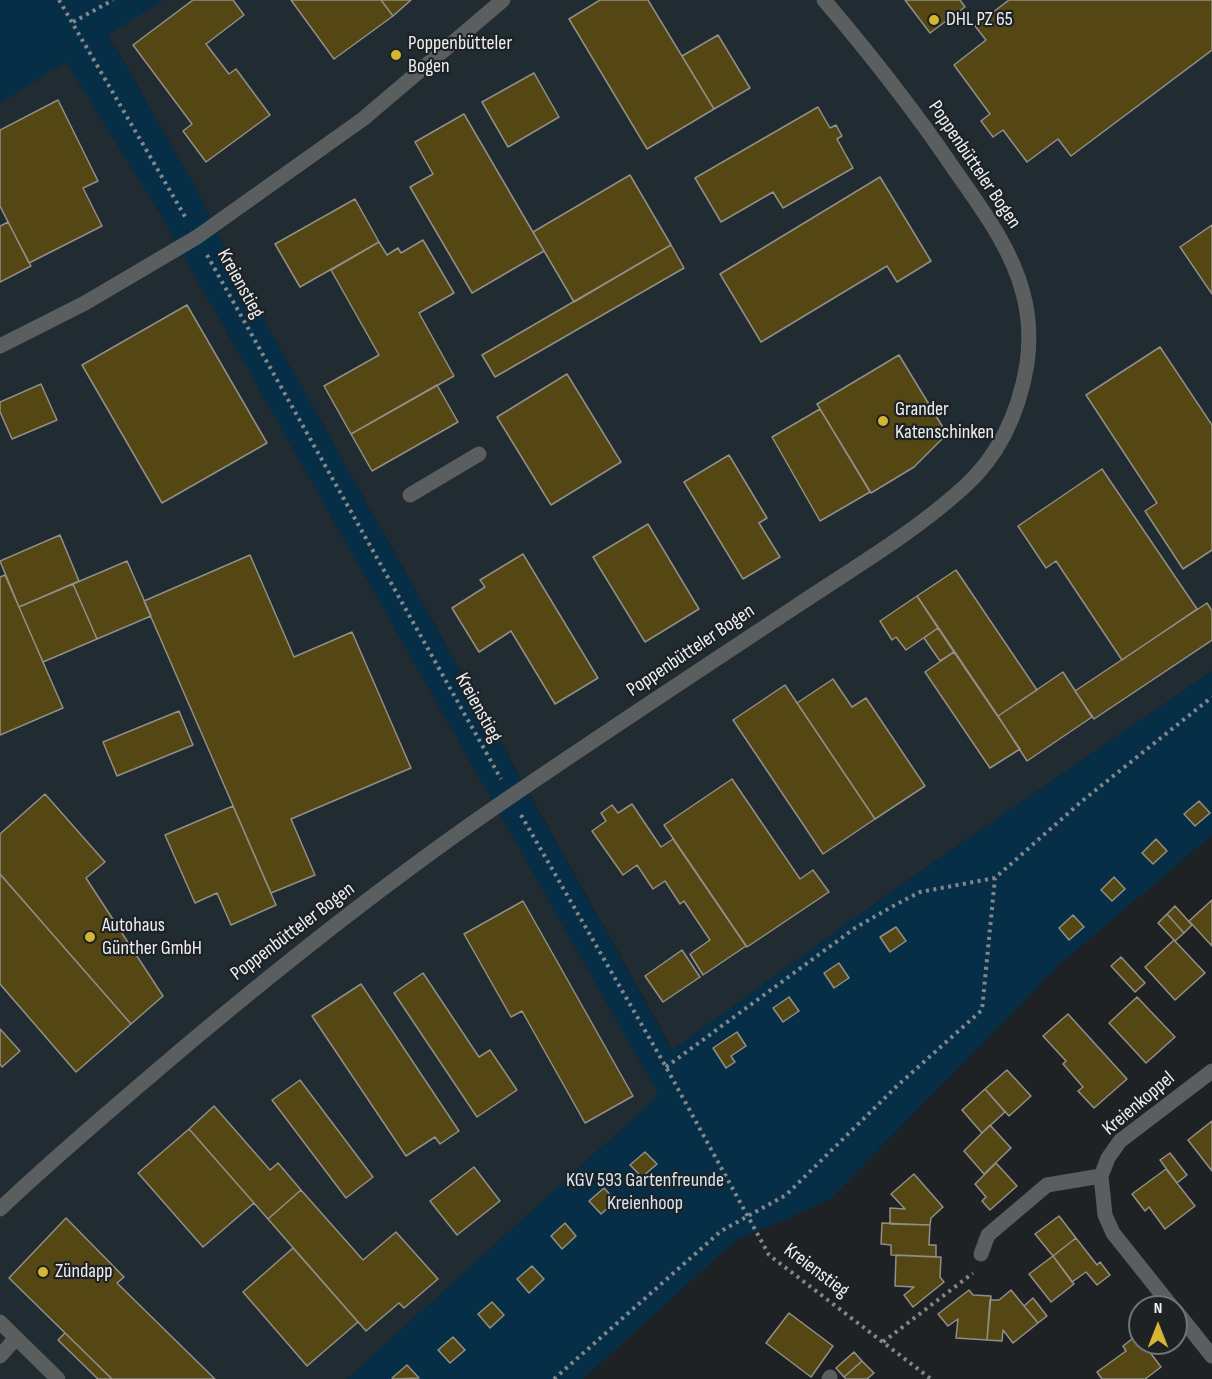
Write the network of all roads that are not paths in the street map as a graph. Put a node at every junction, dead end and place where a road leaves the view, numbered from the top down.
1 (503, 0) edge
2 (824, 0) edge
3 (0, 346) edge
4 (479, 454) dead end
5 (410, 495) dead end
6 (1212, 1071) edge
7 (1101, 1176) junction
8 (0, 1209) edge
9 (981, 1254) road end
10 (1162, 1295) edge
11 (0, 1322) edge
12 (1188, 1326) edge
13 (16, 1338) junction
14 (0, 1356) edge
15 (1212, 1356) edge
16 (58, 1379) edge

1 - 3 street
2 - 8 street, Poppenbütteler Bogen
4 - 5 street
6 - 7 street, Kreienkoppel
7 - 9 street
7 - 10 street
11 - 13 street
12 - 15 street
13 - 14 street
13 - 16 street

